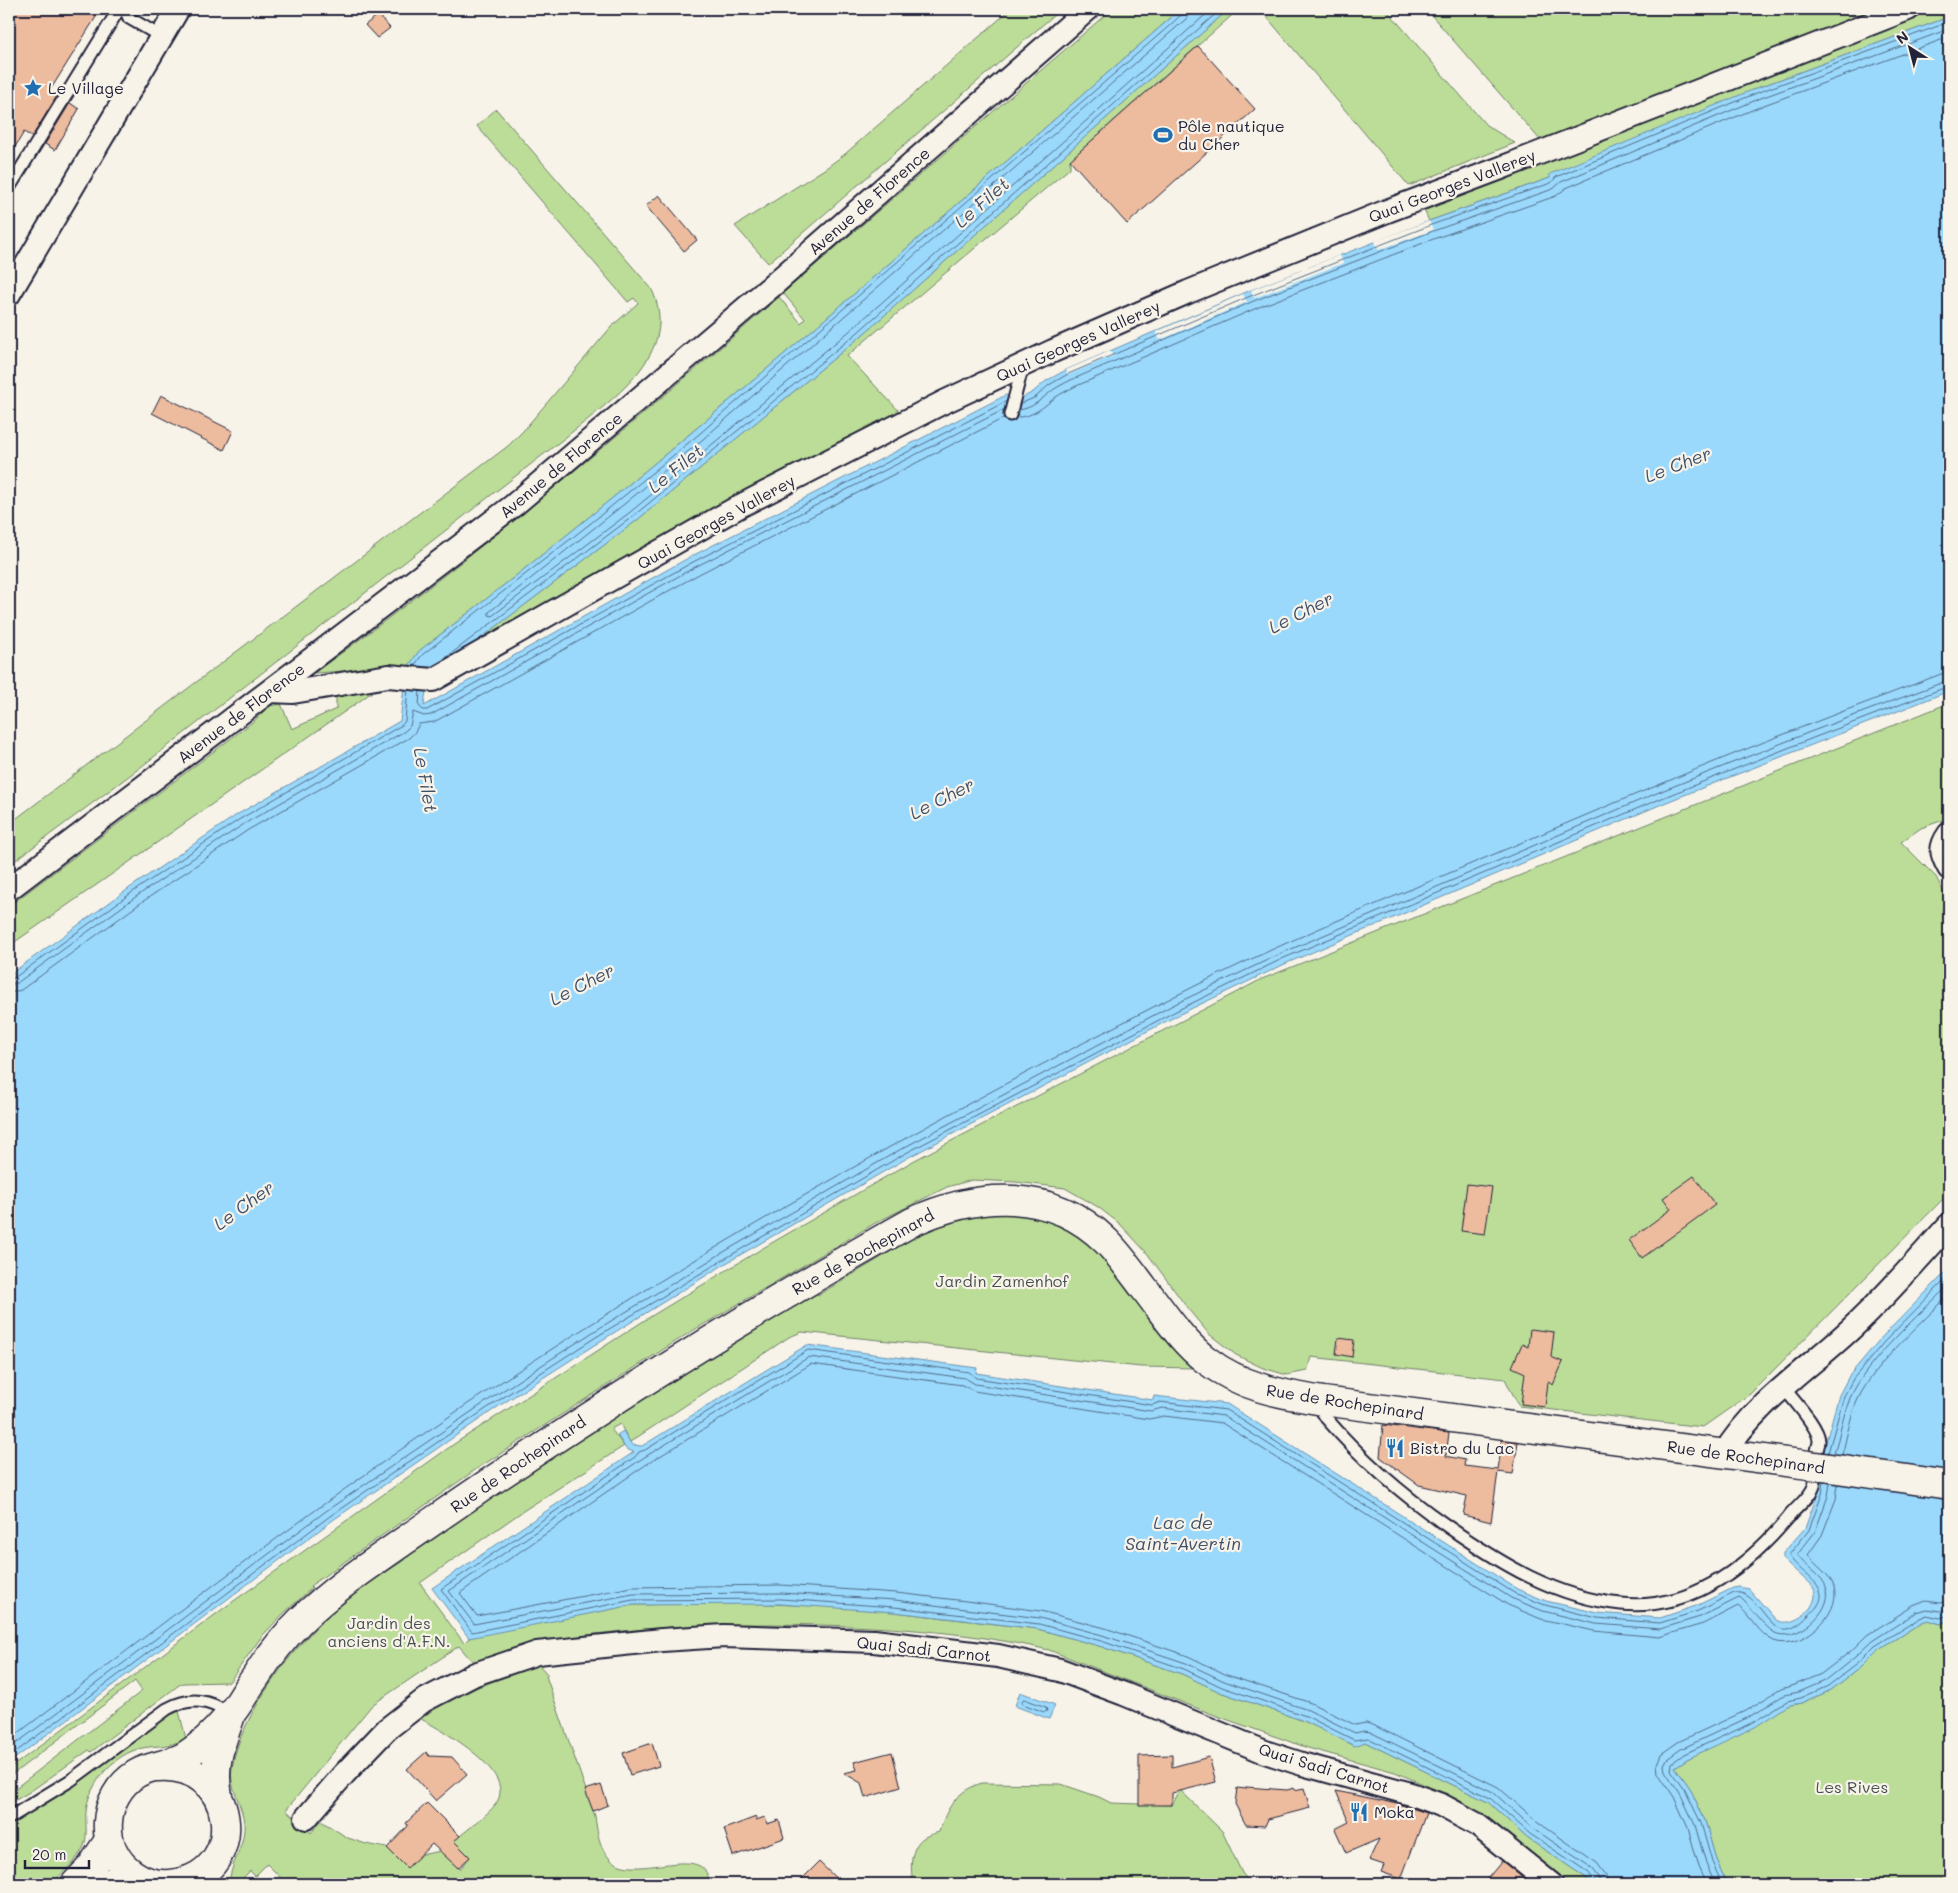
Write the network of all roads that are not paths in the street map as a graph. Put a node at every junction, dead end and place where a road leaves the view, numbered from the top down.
1 (119, 9) edge
2 (125, 9) edge
3 (178, 9) edge
4 (1088, 9) edge
5 (1908, 9) edge
6 (162, 37) junction
7 (9, 188) edge
8 (9, 294) edge
9 (1023, 365) junction
10 (1010, 415) dead end
11 (270, 691) junction
12 (1949, 834) edge
13 (1949, 868) edge
14 (9, 889) edge
15 (1949, 1225) edge
16 (1784, 1388) junction
17 (1323, 1400) junction
18 (1724, 1454) junction
19 (1949, 1485) edge
20 (231, 1714) junction
21 (157, 1767) junction
22 (218, 1796) junction
23 (9, 1818) edge
24 (306, 1818) dead end
25 (109, 1840) junction
26 (215, 1871) edge
27 (133, 1874) junction
28 (75, 1884) edge
29 (107, 1884) edge
30 (1551, 1884) edge

1 - 7 lane
2 - 6 lane
3 - 6 street
4 - 11 street, Avenue de Florence
5 - 9 street, Quai Georges Vallerey
6 - 8 street
9 - 10 lane
9 - 11 street, Quai Georges Vallerey
11 - 14 street, Avenue de Florence
12 - 13 street
15 - 16 street
16 - 17 lane
16 - 18 street
17 - 18 street, Rue de Rochepinard
17 - 20 street, Rue de Rochepinard
18 - 19 street, Rue de Rochepinard, bridge
20 - 21 street, Rue de Rochepinard
20 - 22 street, Rue de Rochepinard
20 - 23 lane
21 - 22 street, Rue de Rochepinard
21 - 25 street, Rue de Rochepinard
22 - 26 street, Rue de Rochepinard
24 - 30 street, Quai Sadi Carnot
25 - 27 street, Rue de Rochepinard
25 - 28 street
26 - 27 street, Rue de Rochepinard
27 - 29 street

